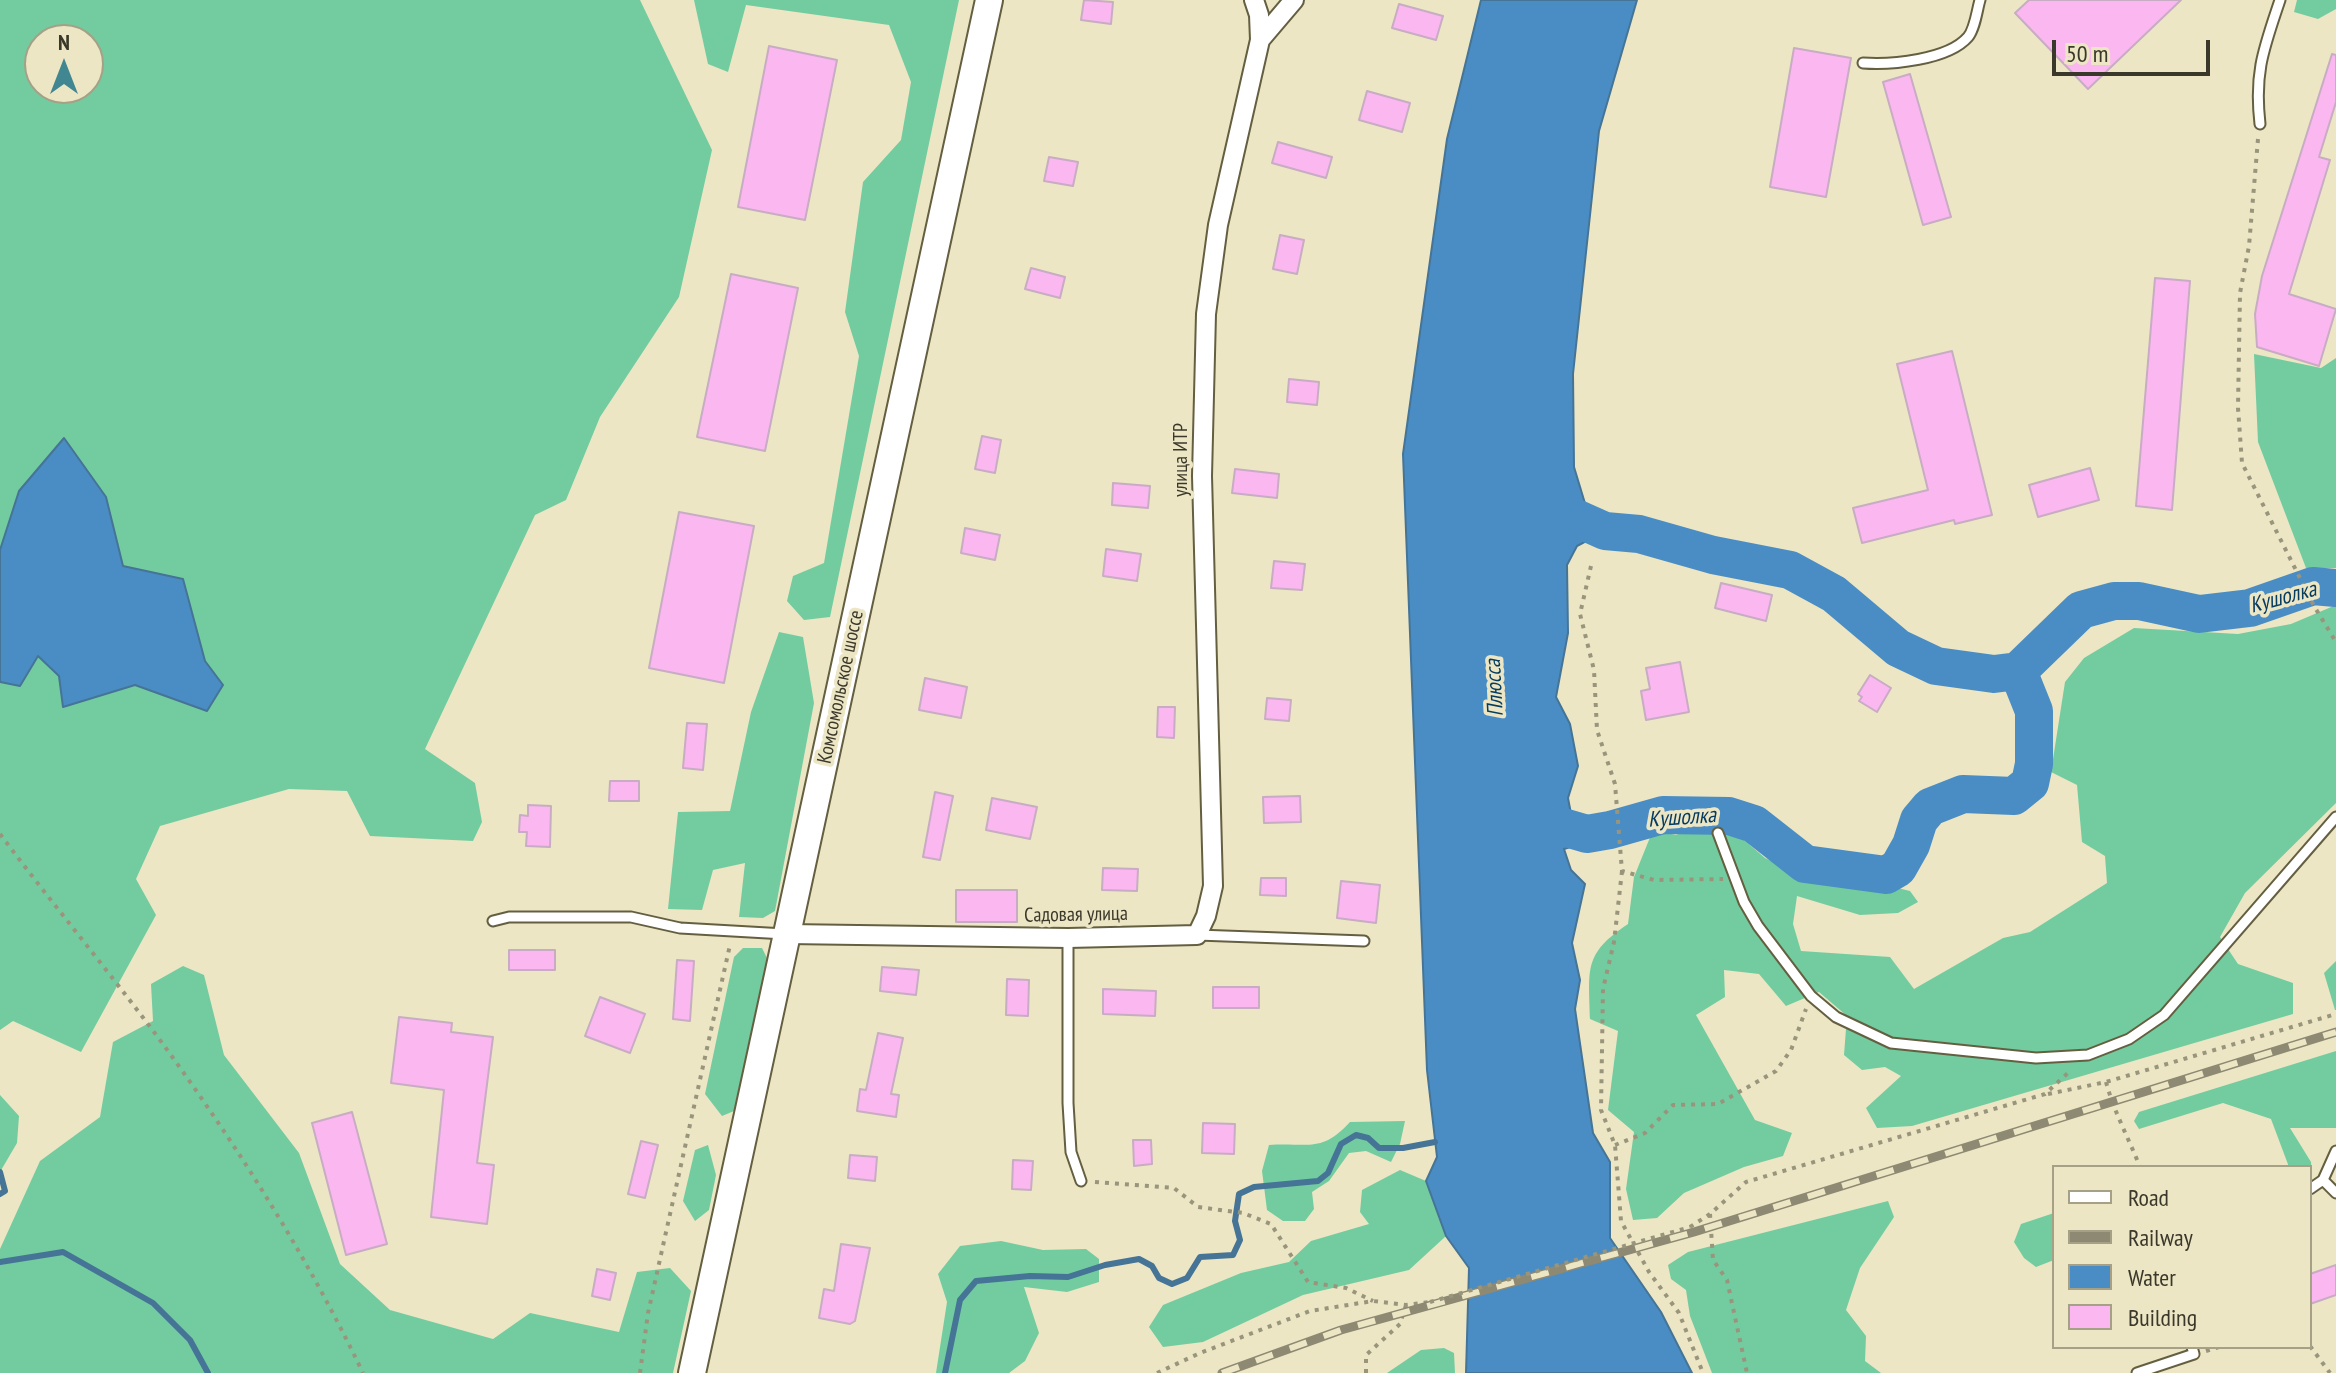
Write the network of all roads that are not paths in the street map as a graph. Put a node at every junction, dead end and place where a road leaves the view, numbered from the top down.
1 (989, 0) edge
2 (1254, 0) edge
3 (1294, 0) edge
4 (1980, 0) edge
5 (2280, 0) edge
6 (1260, 40) junction
7 (1863, 63) dead end
8 (2260, 124) road end
9 (2336, 817) edge
10 (1718, 833) dead end
11 (493, 921) dead end
12 (788, 934) junction
13 (1197, 935) junction
14 (1068, 938) junction
15 (1364, 941) dead end
16 (2336, 1151) edge
17 (2323, 1180) junction
18 (1081, 1181) road end
19 (2312, 1188) edge
20 (2336, 1193) edge
21 (2193, 1349) edge
22 (692, 1373) edge
23 (2137, 1373) edge

1 - 12 main road, Комсомольское шоссе
2 - 6 street
3 - 6 street, улица ИТР
4 - 7 lane
5 - 8 lane
6 - 13 street, улица ИТР
9 - 10 lane
11 - 12 lane
12 - 14 street, Садовая улица
12 - 22 main road, Комсомольское шоссе
13 - 14 street, Садовая улица
13 - 15 lane, Садовая улица
14 - 18 lane
16 - 17 lane
17 - 19 lane
17 - 20 lane
21 - 23 lane

